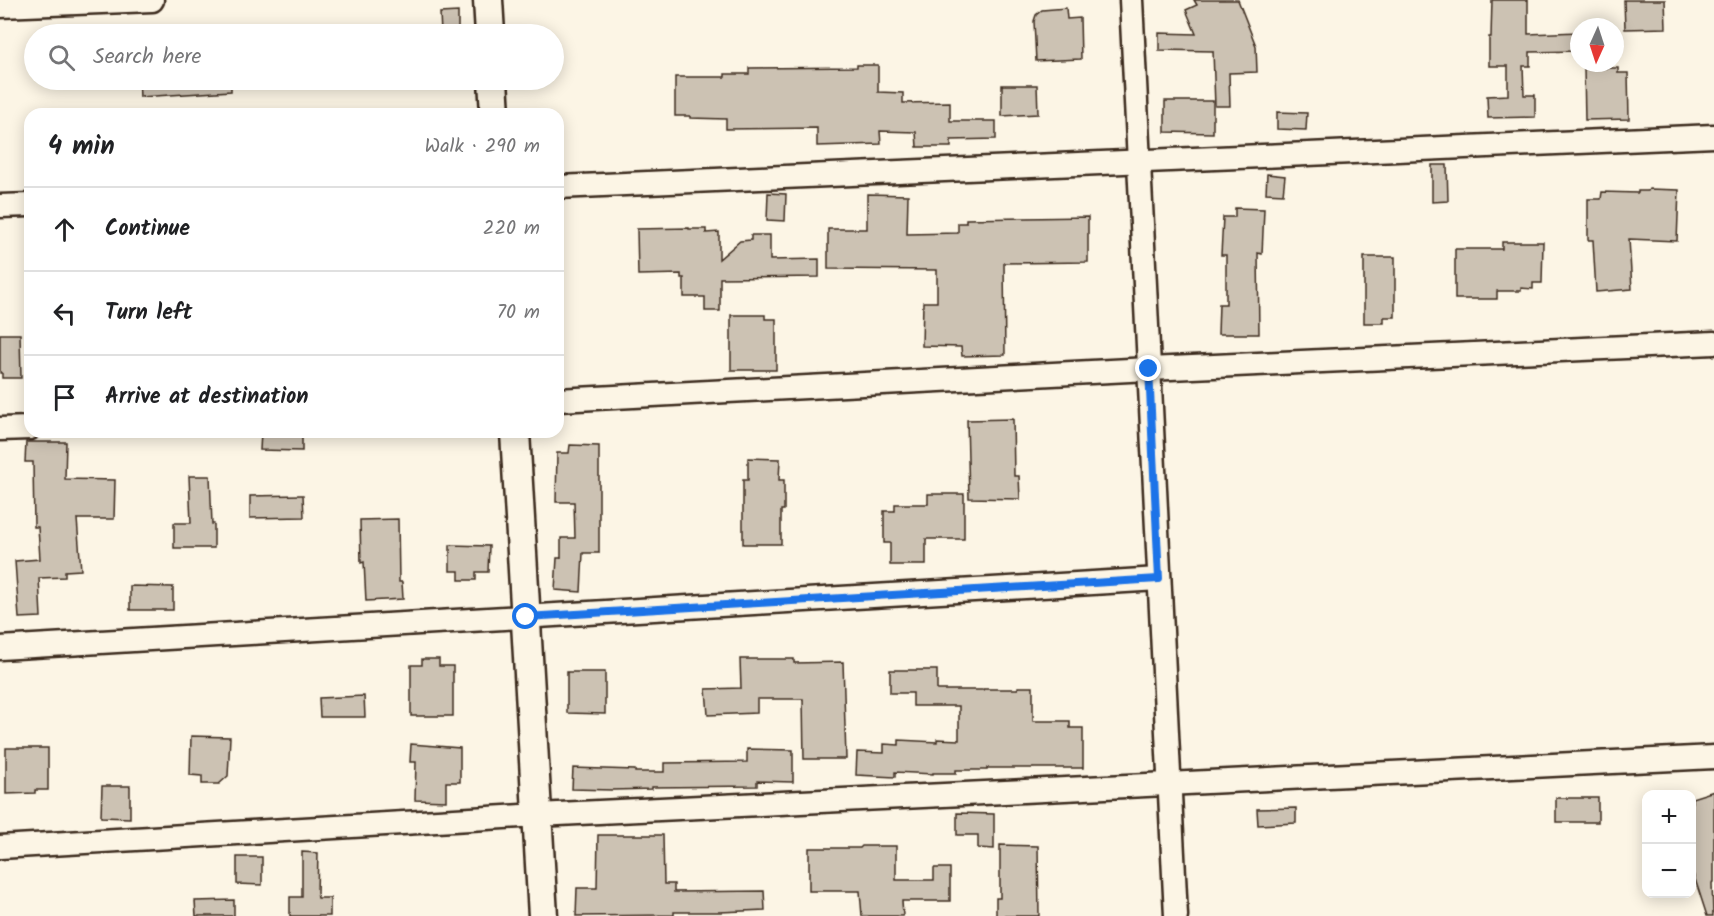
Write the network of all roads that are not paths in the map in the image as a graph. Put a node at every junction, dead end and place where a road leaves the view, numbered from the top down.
1 (152, 0) edge
2 (488, 0) edge
3 (1131, 0) edge
4 (0, 6) edge
5 (489, 24) edge
6 (494, 90) edge
7 (495, 108) edge
8 (1714, 136) edge
9 (1139, 161) junction
10 (564, 188) edge
11 (24, 205) edge
12 (0, 206) edge
13 (1714, 343) edge
14 (1149, 369) junction
15 (564, 400) edge
16 (24, 428) edge
17 (0, 429) edge
18 (515, 438) edge
19 (1159, 579) junction
20 (526, 617) junction
21 (0, 648) edge
22 (1714, 757) edge
23 (1169, 784) junction
24 (538, 815) junction
25 (0, 847) edge
26 (543, 916) edge
27 (1176, 916) edge

1 - 4 street
2 - 5 main road
3 - 9 street
6 - 7 main road
8 - 9 street
9 - 10 street
9 - 14 street
11 - 12 street
13 - 14 street
14 - 15 street
14 - 19 street
16 - 17 street
18 - 20 main road
19 - 20 street
19 - 23 street
20 - 21 street
20 - 24 main road
22 - 23 street
23 - 24 street
23 - 27 street
24 - 25 street
24 - 26 main road

